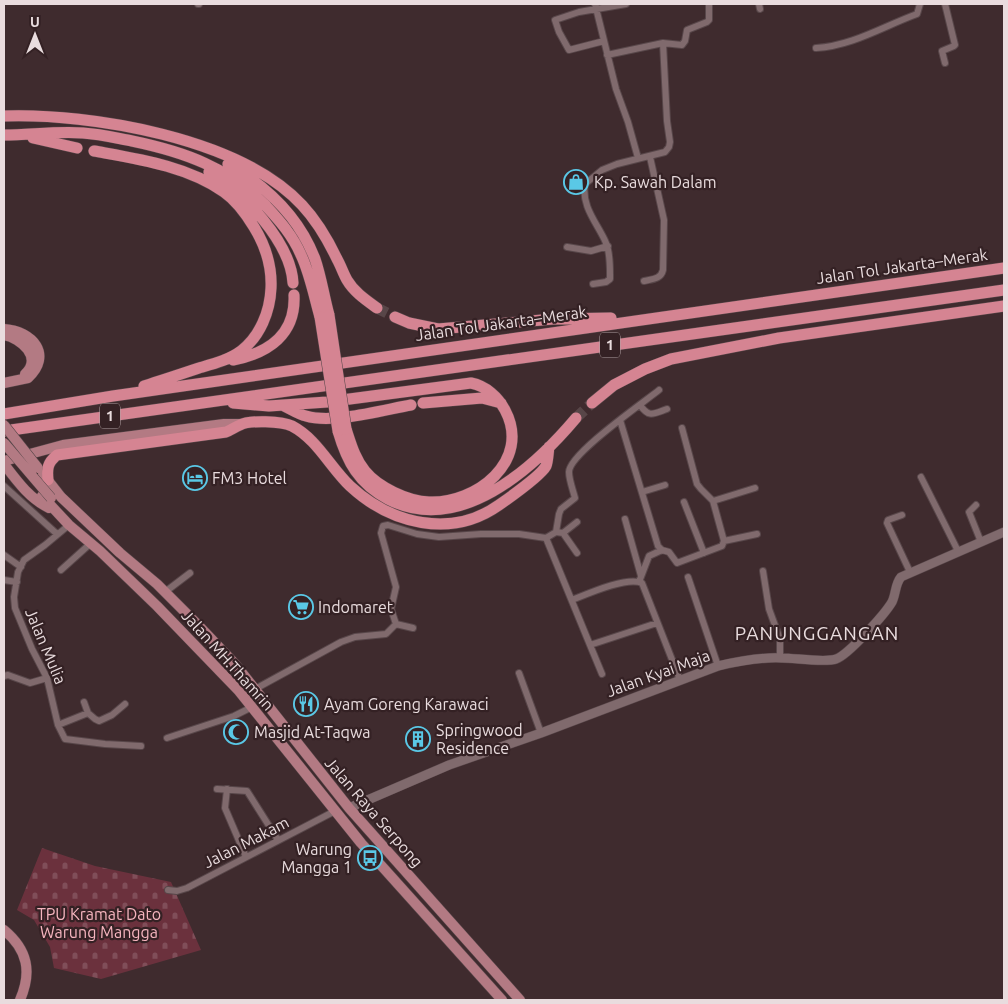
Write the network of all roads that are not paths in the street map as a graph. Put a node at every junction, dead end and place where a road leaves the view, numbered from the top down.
1 (626, 4) edge
2 (709, 4) edge
3 (920, 4) edge
4 (945, 4) edge
5 (595, 6) edge
6 (604, 41) junction
7 (662, 43) junction
8 (816, 48) dead end
9 (607, 55) junction
10 (945, 63) dead end
11 (4, 116) edge
12 (10, 135) edge
13 (184, 141) junction
14 (154, 145) junction
15 (77, 148) dead end
16 (94, 151) dead end
17 (650, 157) junction
18 (638, 158) junction
19 (608, 246) junction
20 (567, 247) dead end
21 (1004, 268) edge
22 (644, 280) dead end
23 (293, 283) dead end
24 (593, 284) dead end
25 (1004, 290) edge
26 (294, 295) dead end
27 (1004, 306) edge
28 (377, 308) tunnel mouth
29 (324, 316) junction
30 (395, 317) tunnel mouth
31 (645, 319) junction
32 (4, 329) edge
33 (4, 335) edge
34 (214, 364) junction
35 (18, 380) junction
36 (4, 383) edge
37 (659, 390) dead end
38 (113, 396) junction
39 (216, 401) junction
40 (501, 403) junction
41 (592, 403) tunnel mouth
42 (283, 405) junction
43 (640, 405) junction
44 (667, 409) dead end
45 (4, 414) edge
46 (576, 418) tunnel mouth
47 (620, 420) junction
48 (241, 424) junction
49 (4, 425) edge
50 (682, 428) dead end
51 (342, 430) junction
52 (4, 431) edge
53 (4, 442) edge
54 (550, 447) junction
55 (4, 451) edge
56 (4, 463) edge
57 (921, 478) dead end
58 (48, 480) junction
59 (665, 485) dead end
60 (4, 486) edge
61 (755, 488) dead end
62 (642, 492) junction
63 (43, 498) junction
64 (713, 501) junction
65 (684, 502) dead end
66 (976, 505) dead end
67 (80, 515) junction
68 (902, 515) dead end
69 (625, 519) dead end
70 (576, 522) dead end
71 (69, 525) junction
72 (559, 532) junction
73 (1004, 532) edge
74 (57, 534) junction
75 (757, 534) dead end
76 (546, 538) junction
77 (724, 541) junction
78 (981, 542) junction
79 (91, 543) junction
80 (662, 550) junction
81 (958, 552) junction
82 (577, 553) dead end
83 (704, 553) junction
84 (4, 555) edge
85 (21, 567) junction
86 (61, 570) dead end
87 (763, 571) dead end
88 (910, 572) junction
89 (190, 573) dead end
90 (688, 577) dead end
91 (640, 579) junction
92 (4, 580) edge
93 (17, 582) junction
94 (165, 592) junction
95 (572, 600) junction
96 (657, 623) junction
97 (396, 624) junction
98 (413, 628) dead end
99 (590, 645) junction
100 (780, 657) junction
101 (718, 666) junction
102 (520, 672) dead end
103 (602, 674) dead end
104 (4, 676) edge
105 (47, 678) junction
106 (680, 680) junction
107 (255, 689) junction
108 (84, 702) dead end
109 (124, 704) dead end
110 (252, 707) junction
111 (88, 714) junction
112 (58, 725) junction
113 (284, 727) junction
114 (541, 733) junction
115 (274, 735) junction
116 (167, 738) dead end
117 (141, 746) dead end
118 (217, 789) dead end
119 (227, 789) junction
120 (349, 808) junction
121 (335, 811) junction
122 (278, 840) junction
123 (246, 857) junction
124 (168, 890) dead end
125 (431, 901) junction
126 (420, 910) junction
127 (4, 930) edge
128 (20, 1000) edge
129 (502, 1000) edge
130 (520, 1000) edge

1 - 5 street
2 - 7 street
3 - 8 street
4 - 10 street
5 - 6 street
5 - 6 street
6 - 9 street
7 - 9 street
7 - 17 street
9 - 18 street
11 - 13 highway
12 - 14 highway
12 - 15 highway
13 - 28 highway
13 - 29 highway
14 - 23 highway
14 - 29 highway
16 - 34 highway
17 - 18 street
17 - 22 street
18 - 19 street
19 - 20 street
19 - 24 street
21 - 31 highway, Jalan Tol Jakarta–Merak / 1
25 - 39 highway, 1
26 - 34 highway
27 - 41 highway
29 - 51 highway, bridge
30 - 31 highway
31 - 38 highway, Jalan Tol Jakarta–Merak / 1
32 - 35 main road
33 - 35 main road
34 - 38 highway
35 - 36 main road
37 - 43 street
38 - 45 highway, Jalan Tol Jakarta–Merak / 1
39 - 42 highway
39 - 52 highway, 1
40 - 42 highway
40 - 42 highway
40 - 51 highway
43 - 44 street
43 - 47 street
46 - 54 highway
47 - 62 street
47 - 72 street
48 - 54 highway
48 - 56 main road
48 - 58 highway
49 - 58 main road, Jalan Raya Serpong, bridge
50 - 64 street
51 - 54 highway
53 - 63 main road, bridge
55 - 63 main road
56 - 63 main road
57 - 81 street
58 - 67 main road, Jalan Raya Serpong
59 - 62 street
60 - 74 street
61 - 64 street
62 - 80 street
63 - 67 main road, Jalan Raya Serpong
63 - 71 main road
64 - 77 street
65 - 83 street
66 - 78 street
67 - 94 main road, Jalan Raya Serpong
68 - 88 street
69 - 91 street
70 - 72 street
71 - 74 street
71 - 79 main road
72 - 76 street
72 - 82 street
73 - 78 main road, Jalan Kyai Maja
74 - 85 street
75 - 77 street
76 - 95 street
76 - 97 street
77 - 83 street
78 - 81 main road, Jalan Kyai Maja
79 - 86 street
79 - 110 main road, Jalan MH.Thamrin
80 - 83 street
80 - 91 street
81 - 88 main road, Jalan Kyai Maja
84 - 85 street
85 - 93 street, Jalan Mulia
87 - 100 street
88 - 100 main road, Jalan Kyai Maja
89 - 94 street
90 - 101 street
91 - 95 street
91 - 96 street
92 - 93 street
93 - 105 street, Jalan Mulia
94 - 107 main road, Jalan Raya Serpong
95 - 99 street
96 - 99 street
96 - 106 street
97 - 98 street
97 - 107 street
99 - 103 street
100 - 101 main road, Jalan Kyai Maja
101 - 106 main road, Jalan Kyai Maja
102 - 114 street
104 - 105 street
105 - 112 street, Jalan Mulia
106 - 114 main road, Jalan Kyai Maja
107 - 113 main road, Jalan Raya Serpong
108 - 111 street
109 - 111 street
110 - 115 main road, Jalan MH.Thamrin
110 - 116 street
111 - 112 street
112 - 117 street, Jalan Mulia
113 - 115 main road
113 - 120 main road, Jalan Raya Serpong
114 - 120 main road, Jalan Kyai Maja
115 - 121 main road, Jalan MH.Thamrin
118 - 119 street
119 - 122 street
119 - 123 street
120 - 125 main road, Jalan Raya Serpong
121 - 122 street, Jalan Makam
121 - 126 main road, Jalan MH.Thamrin
122 - 123 street, Jalan Makam
123 - 124 street, Jalan Makam
125 - 126 main road
125 - 130 main road, Jalan Raya Serpong
126 - 129 main road, Jalan MH.Thamrin
127 - 128 main road

